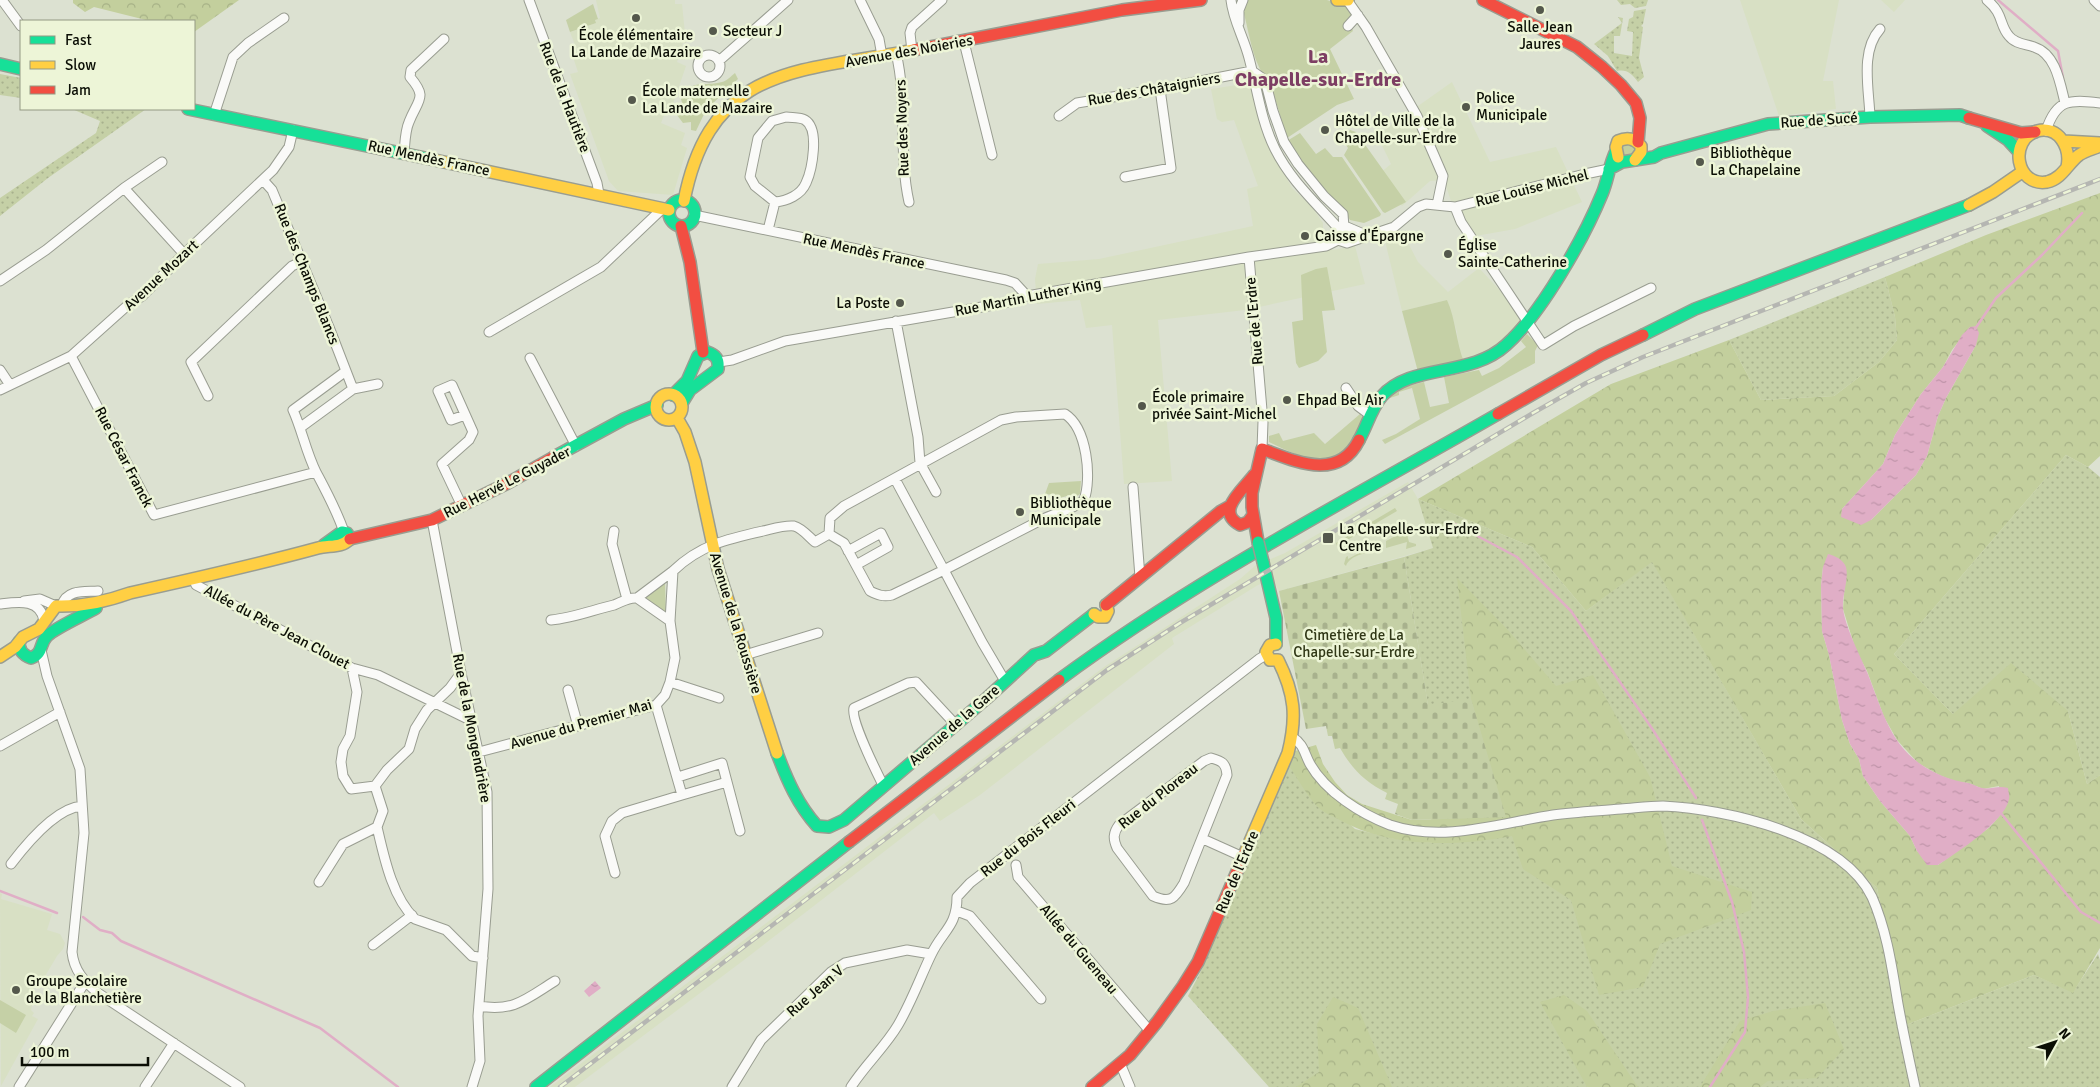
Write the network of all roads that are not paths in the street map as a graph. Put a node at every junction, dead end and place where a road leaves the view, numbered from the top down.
1 (2, 0) edge
2 (528, 0) edge
3 (788, 0) edge
4 (860, 0) edge
5 (942, 0) edge
6 (1201, 0) edge
7 (1231, 0) edge
8 (1243, 0) edge
9 (1337, 0) edge
10 (1347, 0) edge
11 (1483, 0) edge
12 (1987, 0) edge
13 (2094, 0) edge
14 (1122, 5) edge
15 (2100, 6) edge
16 (1358, 15) junction
17 (284, 18) dead end
18 (20, 25) edge
19 (1348, 26) dead end
20 (1240, 28) junction
21 (1880, 29) dead end
22 (444, 39) dead end
23 (964, 42) junction
24 (912, 51) junction
25 (896, 53) junction
26 (882, 56) junction
27 (720, 60) dead end
28 (0, 64) edge
29 (20, 69) edge
30 (1252, 71) junction
31 (1160, 89) junction
32 (2065, 103) junction
33 (2100, 103) edge
34 (1637, 108) junction
35 (193, 110) edge
36 (214, 114) junction
37 (1059, 116) dead end
38 (1870, 117) junction
39 (1980, 121) junction
40 (293, 130) junction
41 (2041, 131) junction
42 (1625, 138) junction
43 (2064, 141) junction
44 (1639, 144) junction
45 (2100, 144) edge
46 (1616, 151) junction
47 (2018, 151) junction
48 (404, 153) junction
49 (1661, 153) junction
50 (992, 155) dead end
51 (1630, 161) junction
52 (162, 162) dead end
53 (2067, 167) junction
54 (1609, 169) junction
55 (2022, 172) junction
56 (1125, 177) dead end
57 (263, 180) junction
58 (124, 188) junction
59 (599, 194) junction
60 (684, 200) junction
61 (774, 202) junction
62 (909, 202) dead end
63 (1437, 205) junction
64 (1455, 207) junction
65 (666, 209) junction
66 (694, 215) junction
67 (681, 226) junction
68 (1345, 229) junction
69 (768, 230) junction
70 (1368, 236) junction
71 (1338, 240) junction
72 (1350, 242) junction
73 (184, 254) junction
74 (1249, 257) junction
75 (303, 261) junction
76 (0, 282) edge
77 (1651, 288) dead end
78 (1027, 296) junction
79 (896, 321) junction
80 (1528, 321) junction
81 (489, 332) dead end
82 (703, 352) junction
83 (71, 356) junction
84 (530, 358) dead end
85 (719, 362) junction
86 (0, 370) edge
87 (346, 371) junction
88 (378, 384) dead end
89 (10, 385) junction
90 (1346, 388) dead end
91 (352, 389) junction
92 (0, 390) edge
93 (673, 395) junction
94 (208, 396) dead end
95 (682, 403) junction
96 (657, 405) junction
97 (465, 415) dead end
98 (1370, 415) junction
99 (677, 418) junction
100 (301, 427) junction
101 (576, 446) junction
102 (1262, 448) junction
103 (920, 463) junction
104 (316, 472) junction
105 (1255, 474) junction
106 (895, 479) junction
107 (1132, 487) dead end
108 (936, 492) dead end
109 (462, 506) junction
110 (1232, 508) junction
111 (1253, 511) junction
112 (432, 520) junction
113 (1243, 525) junction
114 (614, 531) dead end
115 (829, 534) junction
116 (342, 538) junction
117 (1256, 538) junction
118 (712, 544) junction
119 (848, 551) junction
120 (856, 565) junction
121 (944, 570) junction
122 (673, 571) junction
123 (1140, 577) junction
124 (194, 580) junction
125 (98, 591) dead end
126 (632, 599) junction
127 (110, 600) junction
128 (21, 602) junction
129 (0, 604) edge
130 (62, 606) junction
131 (551, 620) dead end
132 (44, 621) junction
133 (670, 621) junction
134 (70, 623) junction
135 (818, 633) dead end
136 (30, 635) junction
137 (19, 642) junction
138 (1276, 644) junction
139 (41, 648) junction
140 (745, 655) junction
141 (1266, 655) junction
142 (0, 657) edge
143 (27, 657) junction
144 (1278, 660) junction
145 (0, 663) edge
146 (352, 668) junction
147 (461, 673) junction
148 (47, 676) junction
149 (1005, 681) junction
150 (670, 682) junction
151 (568, 690) dead end
152 (719, 698) dead end
153 (434, 702) junction
154 (656, 705) junction
155 (60, 712) junction
156 (472, 721) junction
157 (955, 724) junction
158 (578, 726) junction
159 (1292, 737) junction
160 (0, 746) edge
161 (479, 752) junction
162 (678, 777) junction
163 (727, 782) junction
164 (884, 785) junction
165 (376, 786) junction
166 (682, 795) junction
167 (82, 806) junction
168 (813, 823) joint
169 (378, 827) junction
170 (740, 831) dead end
171 (1203, 839) junction
172 (1243, 857) junction
173 (11, 864) dead end
174 (1016, 865) dead end
175 (615, 873) dead end
176 (319, 882) dead end
177 (957, 911) junction
178 (412, 915) junction
179 (373, 944) dead end
180 (932, 954) junction
181 (483, 958) junction
182 (555, 981) dead end
183 (86, 982) junction
184 (1040, 999) dead end
185 (479, 1006) junction
186 (1149, 1030) junction
187 (174, 1043) junction
188 (1120, 1063) junction
189 (19, 1087) edge
190 (145, 1087) edge
191 (240, 1087) edge
192 (472, 1087) edge
193 (536, 1087) edge
194 (732, 1087) edge
195 (851, 1087) edge
196 (1092, 1087) edge
197 (1130, 1087) edge
198 (1915, 1087) edge

1 - 18 street
2 - 59 street, Rue de la Hautière
3 - 27 street
4 - 26 street
5 - 24 street
6 - 14 street, Avenue des Noieries
7 - 20 street
8 - 20 street
9 - 10 street
10 - 16 street
11 - 34 street
12 - 32 street
13 - 15 street
14 - 23 street, Avenue des Noieries
16 - 19 street
16 - 63 street
17 - 36 street
20 - 30 street
21 - 38 street
22 - 48 street
23 - 24 street, Avenue des Noieries
23 - 50 street
24 - 25 street, Avenue des Noieries
25 - 26 street, Avenue des Noieries
25 - 62 street, Rue des Noyers
26 - 60 street, Avenue des Noieries
28 - 29 street
30 - 31 street, Rue des Châtaigniers
30 - 68 street
30 - 68 street
31 - 37 street, Rue des Châtaigniers
31 - 56 street
32 - 33 street
32 - 41 street
34 - 42 street
34 - 44 street
35 - 36 street, Rue Mendès France
36 - 40 street, Rue Mendès France
38 - 39 street, Rue de Sucé
38 - 49 street, Rue de Sucé
39 - 41 street, Rue de Sucé
39 - 47 street, Rue de Sucé
40 - 48 street, Rue Mendès France
40 - 57 street, Avenue Mozart
41 - 43 street
41 - 47 street
42 - 44 street
42 - 46 street
43 - 45 street
43 - 53 street
44 - 49 street
44 - 51 street
45 - 53 street
46 - 51 street
46 - 54 street, Rue Louise Michel
47 - 55 street
48 - 59 street, Rue Mendès France
49 - 51 street, Rue de Sucé
51 - 54 street, Rue Louise Michel
52 - 58 street
53 - 55 street
54 - 64 street, Rue Louise Michel
54 - 80 street
55 - 193 street
57 - 73 street, Avenue Mozart
57 - 75 street, Rue des Champs Blancs
58 - 73 street
58 - 76 street
59 - 65 street, Rue Mendès France
60 - 65 street
60 - 66 street
61 - 61 street
61 - 69 street
63 - 64 street
63 - 70 street
64 - 80 street
65 - 67 street
65 - 81 street
66 - 67 street
66 - 69 street, Rue Mendès France
67 - 82 street
68 - 70 street
68 - 71 street
68 - 72 street
69 - 78 street, Rue Mendès France
70 - 72 street
71 - 72 street
71 - 74 street, Rue Martin Luther King
73 - 83 street, Avenue Mozart
74 - 78 street, Rue Martin Luther King
74 - 102 street, Rue de l'Erdre
75 - 87 street, Rue des Champs Blancs
75 - 94 street
77 - 80 street
78 - 79 street, Rue Martin Luther King
79 - 85 street, Rue Martin Luther King
79 - 103 street
80 - 98 street
82 - 85 street
82 - 93 street
83 - 89 street, Avenue Mozart
83 - 104 street, Rue César Franck
84 - 101 street
85 - 95 street
86 - 89 street
87 - 91 street, Rue des Champs Blancs
87 - 100 street
88 - 91 street
89 - 92 street, Avenue Mozart
90 - 98 street
91 - 100 street
93 - 95 street
93 - 96 street
95 - 99 street
96 - 99 street
96 - 101 street, Rue Hervé Le Guyader
97 - 109 street
98 - 102 street
99 - 118 street, Avenue de la Roussière
100 - 104 street
101 - 109 street, Rue Hervé Le Guyader
102 - 105 street, Rue de l'Erdre
103 - 106 street
103 - 108 street
103 - 121 street
104 - 116 street
105 - 110 street, Rue de l'Erdre
105 - 111 street, Rue de l'Erdre
106 - 115 street
106 - 121 street
107 - 123 street
109 - 112 street, Rue Hervé Le Guyader
110 - 111 street
110 - 113 street
110 - 123 street, Avenue de la Gare
111 - 113 street
111 - 117 street, Rue de l'Erdre
112 - 116 street, Rue Hervé Le Guyader
112 - 147 street, Rue de la Mongendrière
113 - 117 street
114 - 126 street
115 - 118 street
115 - 119 street
116 - 124 street, Rue Hervé Le Guyader
117 - 138 street, Rue de l'Erdre, bridge
118 - 122 street
118 - 140 street, Avenue de la Roussière
119 - 120 street
119 - 120 street
120 - 121 street
121 - 149 street
122 - 126 street
122 - 133 street, Avenue du Premier Mai
123 - 149 street, Avenue de la Gare
124 - 127 street, Rue Hervé Le Guyader
124 - 146 street, Allée du Père Jean Clouet
125 - 130 street
126 - 131 street
126 - 133 street
127 - 130 street, Rue Hervé Le Guyader
127 - 134 street, Rue Hervé Le Guyader
128 - 129 street
128 - 130 street
128 - 132 street
130 - 132 street
130 - 134 street
132 - 136 street
133 - 150 street, Avenue du Premier Mai
134 - 139 street, Rue Hervé Le Guyader
135 - 140 street
136 - 137 street
136 - 139 street
137 - 142 street
137 - 143 street
138 - 141 street
138 - 144 street
139 - 143 street
139 - 148 street
140 - 168 street, Avenue de la Roussière
141 - 144 street
141 - 177 street, Rue du Bois Fleuri
143 - 145 street
143 - 148 street
144 - 159 street, Rue de l'Erdre
146 - 153 street, Allée du Père Jean Clouet
146 - 165 street
147 - 153 street
147 - 156 street, Rue de la Mongendrière
148 - 155 street
149 - 157 street, Avenue de la Gare
150 - 152 street
150 - 154 street, Avenue du Premier Mai
151 - 158 street
153 - 156 street, Allée du Père Jean Clouet
153 - 165 street
154 - 158 street, Avenue du Premier Mai
154 - 162 street
155 - 160 street
155 - 167 street
156 - 161 street, Rue de la Mongendrière
157 - 164 street, Avenue de la Gare
157 - 164 street
158 - 161 street, Avenue du Premier Mai
159 - 172 street, Rue de l'Erdre
159 - 198 street
161 - 181 street, Rue de la Mongendrière
162 - 163 street
162 - 166 street
163 - 166 street
163 - 170 street
164 - 168 street, Avenue de la Gare
165 - 169 street
166 - 175 street
167 - 173 street
167 - 183 street
169 - 176 street
169 - 178 street
171 - 171 street, Rue du Ploreau
171 - 172 street
172 - 186 street, Rue de l'Erdre
174 - 186 street, Allée du Gueneau
177 - 180 street, Rue du Bois Fleuri
177 - 184 street
178 - 179 street
178 - 181 street
180 - 194 street, Rue Jean V
180 - 195 street, Rue du Bois Fleuri
181 - 185 street, Rue de la Mongendrière
182 - 185 street
183 - 187 street
183 - 189 street
185 - 192 street, Rue de la Mongendrière
186 - 188 street, Rue de l'Erdre
187 - 190 street
187 - 191 street
188 - 196 street, Rue de l'Erdre
188 - 197 street

